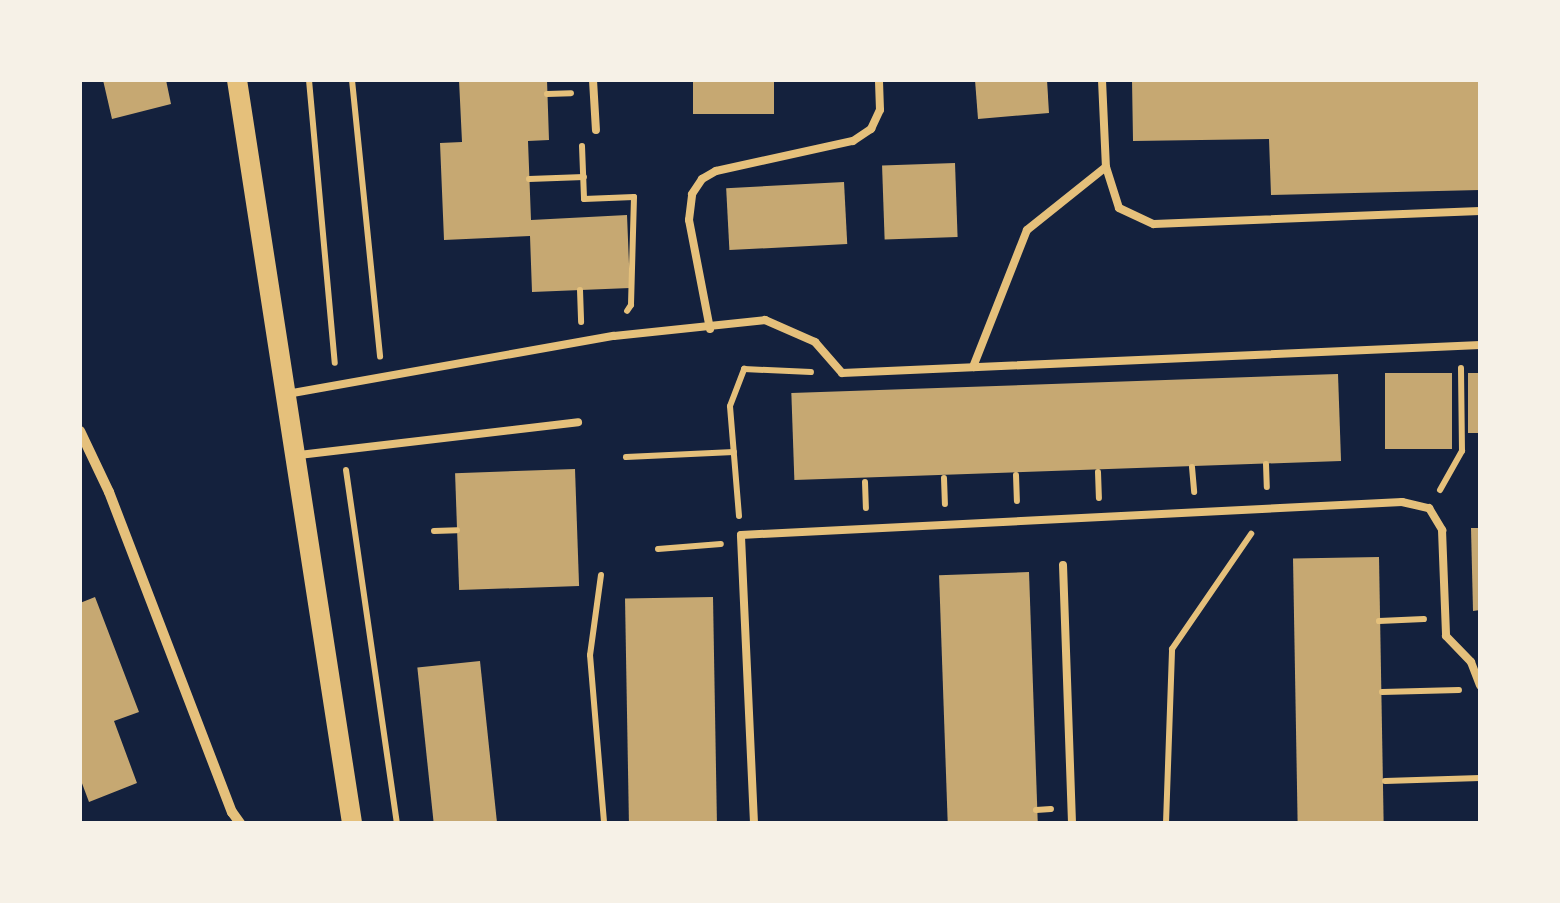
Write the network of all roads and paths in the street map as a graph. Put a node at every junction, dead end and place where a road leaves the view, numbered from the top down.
1 (237, 80) edge
2 (352, 80) edge
3 (577, 80) edge
4 (593, 80) edge
5 (879, 80) edge
6 (1102, 80) edge
7 (578, 92) junction
8 (547, 94) dead end
9 (579, 108) dead end
10 (596, 130) dead end
11 (582, 140) dead end
12 (1106, 166) junction
13 (584, 177) junction
14 (529, 179) dead end
15 (1480, 211) edge
16 (580, 290) dead end
17 (619, 324) dead end
18 (600, 326) dead end
19 (710, 329) junction
20 (1480, 345) edge
21 (1460, 346) junction
22 (398, 352) dead end
23 (380, 354) junction
24 (973, 367) junction
25 (842, 373) junction
26 (382, 380) junction
27 (287, 394) junction
28 (578, 422) dead end
29 (80, 430) edge
30 (734, 452) junction
31 (294, 455) junction
32 (626, 457) dead end
33 (1429, 508) junction
34 (1268, 509) junction
35 (456, 530) dead end
36 (434, 531) dead end
37 (741, 539) junction
38 (658, 549) dead end
39 (1063, 566) dead end
40 (602, 575) dead end
41 (1446, 618) junction
42 (1379, 621) dead end
43 (1480, 684) edge
44 (1460, 690) dead end
45 (1382, 692) dead end
46 (1480, 778) edge
47 (1385, 781) dead end
48 (240, 823) edge
49 (352, 823) edge
50 (604, 823) edge
51 (754, 823) edge
52 (1072, 823) edge
53 (1166, 823) edge

1 - 27 main road
2 - 23 path
3 - 7 path
4 - 10 lane
5 - 19 lane
6 - 12 lane
7 - 8 path
7 - 9 path
11 - 13 path
12 - 15 lane
12 - 24 lane
13 - 14 path
13 - 17 path
16 - 18 path
19 - 25 lane
19 - 26 lane
20 - 21 lane
21 - 24 lane
21 - 33 path
22 - 23 path
23 - 26 path
24 - 25 lane
25 - 30 path
26 - 27 lane
27 - 31 main road
28 - 31 lane
29 - 48 street
30 - 32 path
30 - 37 path
31 - 49 main road
33 - 34 lane
33 - 41 lane
34 - 37 lane
34 - 53 path
35 - 36 path
37 - 38 path
37 - 51 lane
39 - 52 lane
40 - 50 path
41 - 42 path
41 - 43 lane
44 - 45 path
46 - 47 path

